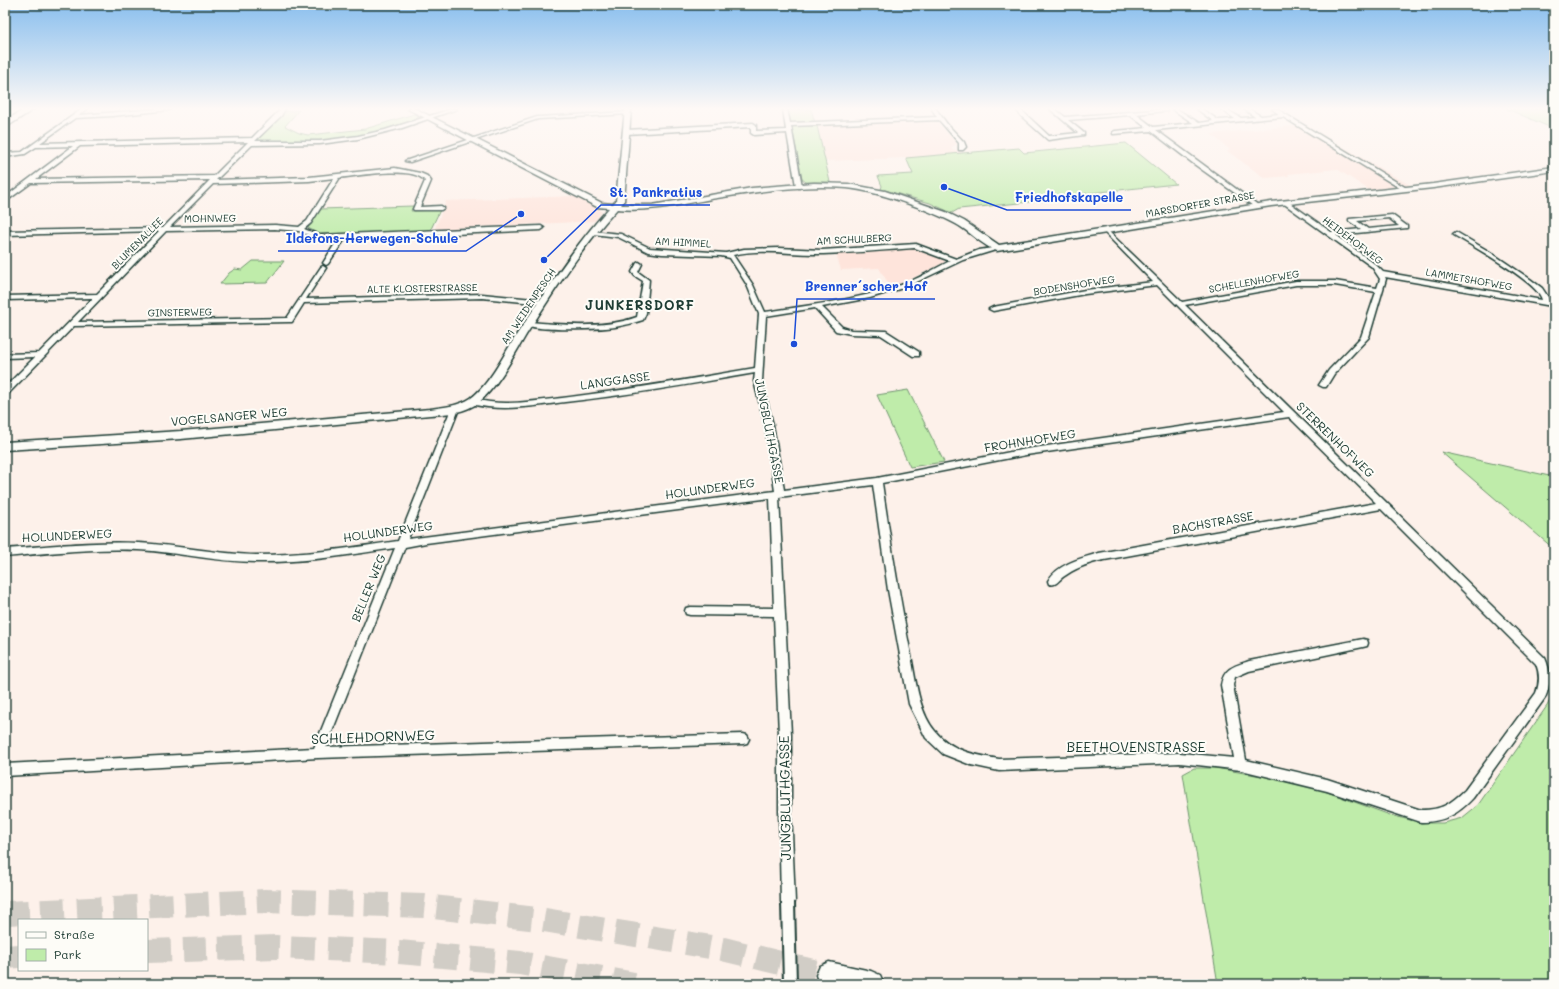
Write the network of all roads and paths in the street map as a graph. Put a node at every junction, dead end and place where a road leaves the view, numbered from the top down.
1 (64, 155) edge
2 (238, 155) edge
3 (426, 155) edge
4 (500, 155) edge
5 (624, 155) edge
6 (793, 155) edge
7 (1187, 155) edge
8 (1350, 155) edge
9 (408, 161) dead end
10 (1554, 169) edge
11 (336, 179) dead end
12 (212, 180) junction
13 (30, 181) junction
14 (799, 186) junction
15 (1405, 189) junction
16 (5, 193) edge
17 (15, 193) junction
18 (5, 200) edge
19 (1285, 202) junction
20 (615, 206) junction
21 (1256, 206) junction
22 (441, 208) dead end
23 (541, 228) dead end
24 (300, 229) junction
25 (164, 230) junction
26 (1366, 230) junction
27 (1106, 231) junction
28 (593, 232) junction
29 (5, 233) edge
30 (1331, 234) junction
31 (1456, 234) dead end
32 (343, 237) junction
33 (997, 248) junction
34 (727, 255) junction
35 (956, 261) junction
36 (639, 264) dead end
37 (1381, 274) junction
38 (1158, 283) junction
39 (1379, 290) junction
40 (99, 296) junction
41 (5, 298) edge
42 (302, 301) junction
43 (543, 302) junction
44 (1546, 303) junction
45 (1180, 304) junction
46 (1554, 304) edge
47 (817, 306) junction
48 (993, 308) dead end
49 (763, 314) junction
50 (72, 324) junction
51 (529, 324) junction
52 (916, 354) dead end
53 (41, 355) junction
54 (5, 356) edge
55 (758, 370) junction
56 (1323, 385) dead end
57 (5, 392) edge
58 (474, 402) junction
59 (455, 409) junction
60 (1291, 414) junction
61 (5, 446) edge
62 (877, 481) junction
63 (777, 493) junction
64 (1383, 505) junction
65 (400, 545) junction
66 (5, 553) edge
67 (1053, 581) dead end
68 (690, 611) dead end
69 (780, 612) junction
70 (1363, 643) dead end
71 (1544, 668) joint
72 (743, 739) dead end
73 (318, 753) junction
74 (1241, 764) junction
75 (5, 770) edge
76 (829, 975) tunnel mouth
77 (790, 984) edge
78 (871, 984) edge

1 - 13 street
2 - 12 street, BLUMENALLEE
3 - 9 street
4 - 20 street
5 - 20 street
6 - 14 street
7 - 21 street
8 - 15 street
10 - 15 street, MARSDORFER STRASSE
11 - 24 street
12 - 13 street
12 - 22 street
12 - 25 street, BLUMENALLEE
13 - 17 street
14 - 20 street
14 - 33 street
15 - 19 street, MARSDORFER STRASSE
16 - 17 street
17 - 18 street
19 - 21 street, MARSDORFER STRASSE
19 - 30 street, HEIDEHOFWEG
20 - 28 street, AM WEIDENPESCH
21 - 27 street, MARSDORFER STRASSE
23 - 32 street, MOHNWEG
24 - 25 street, MOHNWEG
24 - 32 street, MOHNWEG
25 - 29 street, MOHNWEG
25 - 40 street, BLUMENALLEE
26 - 26 street
26 - 30 street
27 - 33 street, MARSDORFER STRASSE
27 - 38 street, STERRENHOFWEG
28 - 34 street, AM HIMMEL
28 - 43 street, AM WEIDENPESCH
30 - 37 street, HEIDEHOFWEG
31 - 44 street
32 - 42 street
33 - 35 street, MARSDORFER STRASSE
34 - 35 street, AM SCHULBERG
34 - 49 street
35 - 47 street, MARSDORFER STRASSE
36 - 51 street
37 - 39 street, HEIDEHOFWEG
37 - 44 street, LAMMETSHOFWEG
38 - 45 street, STERRENHOFWEG
38 - 48 street, BODENSHOFWEG
39 - 45 street, SCHELLENHOFWEG
39 - 56 street, HEIDEHOFWEG
40 - 41 street
40 - 50 street, BLUMENALLEE
42 - 43 street, ALTE KLOSTERSTRASSE
42 - 50 street, GINSTERWEG
43 - 51 street, AM WEIDENPESCH
44 - 46 street, LAMMETSHOFWEG
45 - 60 street, STERRENHOFWEG
47 - 49 street, MARSDORFER STRASSE
47 - 52 street
49 - 55 street, JUNGBLUTHGASSE
50 - 53 street, BLUMENALLEE
51 - 58 street, AM WEIDENPESCH
53 - 54 street
53 - 57 street, BLUMENALLEE
55 - 58 street, LANGGASSE
55 - 63 street, JUNGBLUTHGASSE
58 - 59 street, AM WEIDENPESCH
59 - 61 street, VOGELSANGER WEG
59 - 65 street, BELLER WEG
60 - 62 street, FROHNHOFWEG
60 - 64 street, STERRENHOFWEG
62 - 63 street, FROHNHOFWEG
62 - 74 street, BEETHOVENSTRASSE
63 - 65 street, HOLUNDERWEG
63 - 69 street, JUNGBLUTHGASSE
64 - 67 street, BACHSTRASSE
64 - 71 street, STERRENHOFWEG
65 - 66 street, HOLUNDERWEG
65 - 73 street, BELLER WEG
68 - 69 street
69 - 77 street, JUNGBLUTHGASSE, bridge
70 - 74 street
71 - 74 street, BEETHOVENSTRASSE
72 - 73 street, SCHLEHDORNWEG
73 - 75 street, SCHLEHDORNWEG
76 - 78 highway

